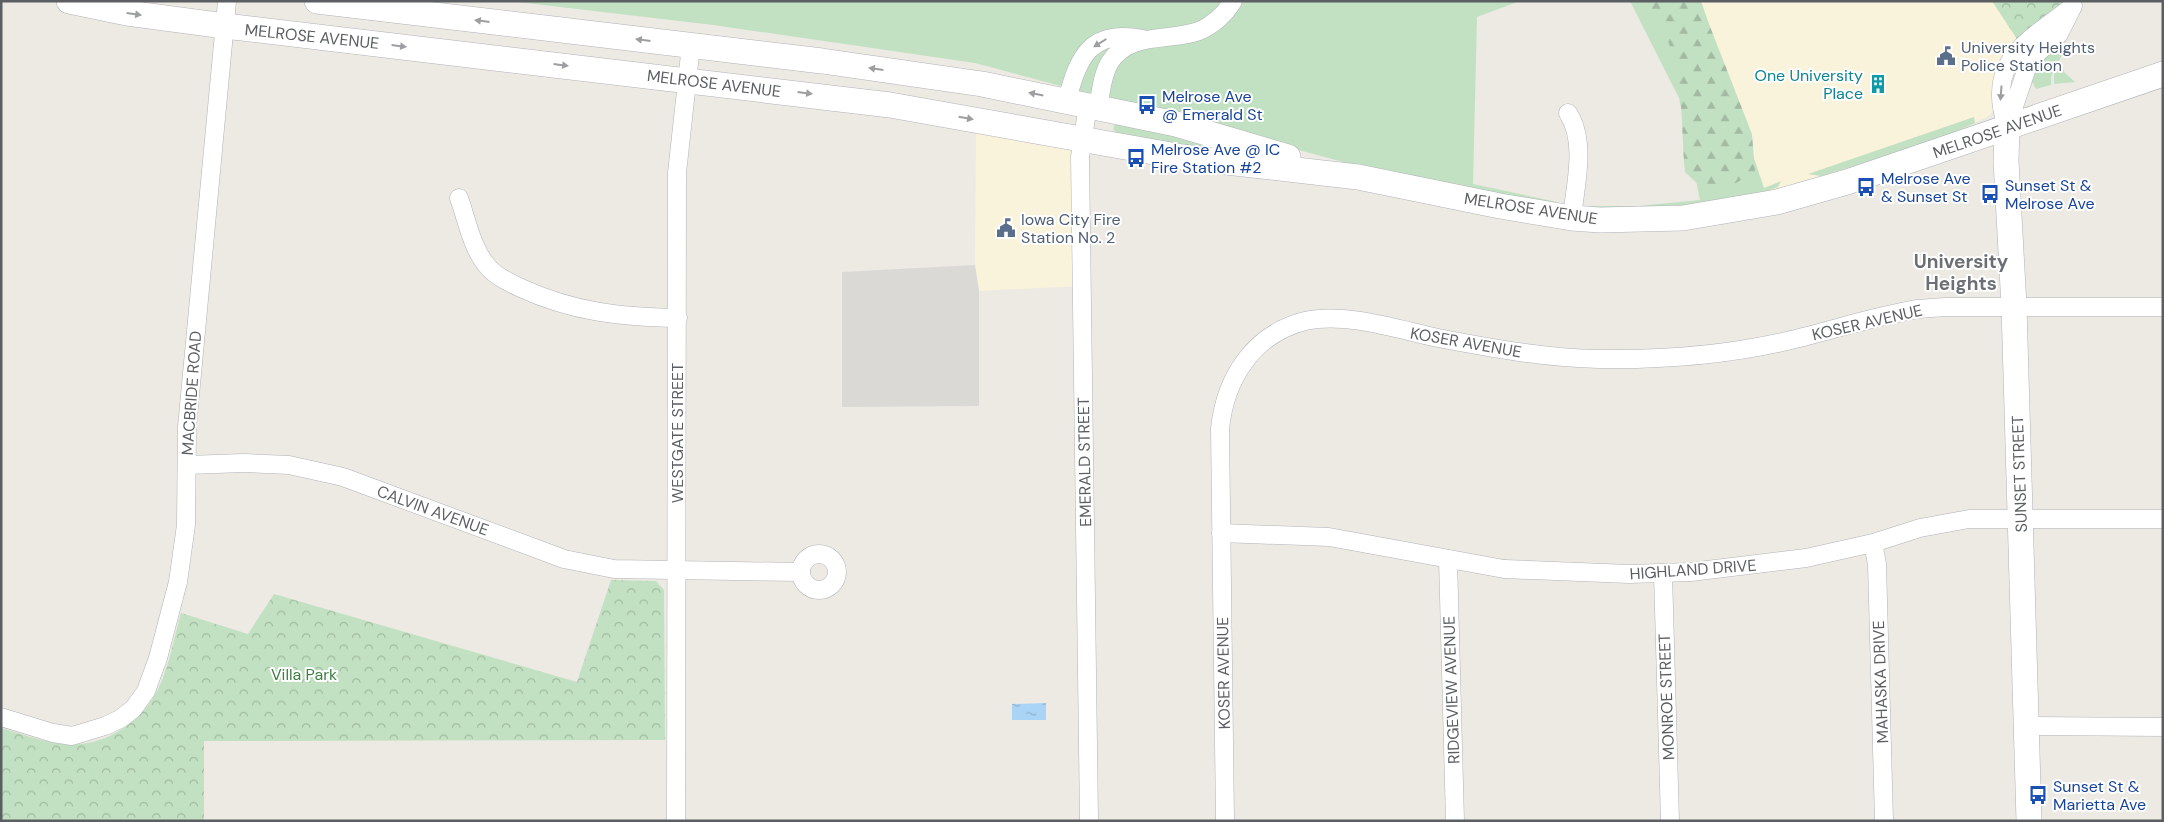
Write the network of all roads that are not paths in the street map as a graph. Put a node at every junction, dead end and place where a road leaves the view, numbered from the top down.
1 (69, 1) edge
2 (227, 1) edge
3 (318, 1) edge
4 (1234, 1) edge
5 (2075, 3) edge
6 (225, 26) junction
7 (1146, 39) junction
8 (692, 46) junction
9 (2163, 74) edge
10 (688, 80) junction
11 (1085, 104) junction
12 (1568, 113) dead end
13 (2007, 127) junction
14 (1083, 138) junction
15 (1358, 177) junction
16 (459, 198) dead end
17 (1572, 218) junction
18 (2014, 306) junction
19 (2163, 307) edge
20 (678, 318) junction
21 (187, 465) junction
22 (2021, 519) junction
23 (2163, 519) edge
24 (1221, 533) junction
25 (1873, 543) junction
26 (1448, 559) junction
27 (676, 571) junction
28 (801, 572) dead end
29 (1663, 574) junction
30 (1, 717) edge
31 (2027, 726) junction
32 (2163, 727) edge
33 (676, 821) edge
34 (1089, 821) edge
35 (1225, 821) edge
36 (1455, 821) edge
37 (1670, 821) edge
38 (1884, 821) edge
39 (2029, 821) edge

1 -> 6 main road, MELROSE AVENUE
2 - 6 street, MACBRIDE ROAD
8 -> 3 main road, MELROSE AVENUE
4 - 7 street
5 - 13 street, SUNSET STREET
6 -> 10 main road, MELROSE AVENUE
6 - 21 street, MACBRIDE ROAD
7 - 11 street
7 -> 11 street
8 - 10 street, WESTGATE STREET
11 -> 8 main road, MELROSE AVENUE
9 - 13 main road, MELROSE AVENUE
10 -> 14 main road, MELROSE AVENUE
10 - 20 street, WESTGATE STREET
11 - 14 street, EMERALD STREET
11 - 15 main road, MELROSE AVENUE
12 - 17 street
13 - 17 main road, MELROSE AVENUE
13 - 18 main road, SUNSET STREET
14 - 15 main road, MELROSE AVENUE
14 - 34 street, EMERALD STREET
15 - 17 main road, MELROSE AVENUE
16 - 20 street
18 - 19 street, KOSER AVENUE
18 - 22 main road, SUNSET STREET
18 - 24 street, KOSER AVENUE
20 - 27 street, WESTGATE STREET
21 - 27 street, CALVIN AVENUE
21 - 30 street, MACBRIDE ROAD
22 - 23 street, HIGHLAND DRIVE
22 - 25 street, HIGHLAND DRIVE
22 - 31 main road, SUNSET STREET
24 - 26 street, HIGHLAND DRIVE
24 - 35 street, KOSER AVENUE
25 - 29 street, HIGHLAND DRIVE
25 - 38 street, MAHASKA DRIVE
26 - 29 street, HIGHLAND DRIVE
26 - 36 street, RIDGEVIEW AVENUE
27 - 28 street, CALVIN AVENUE
27 - 33 street, WESTGATE STREET
29 - 37 street, MONROE STREET
31 - 32 street
31 - 39 main road, SUNSET STREET

